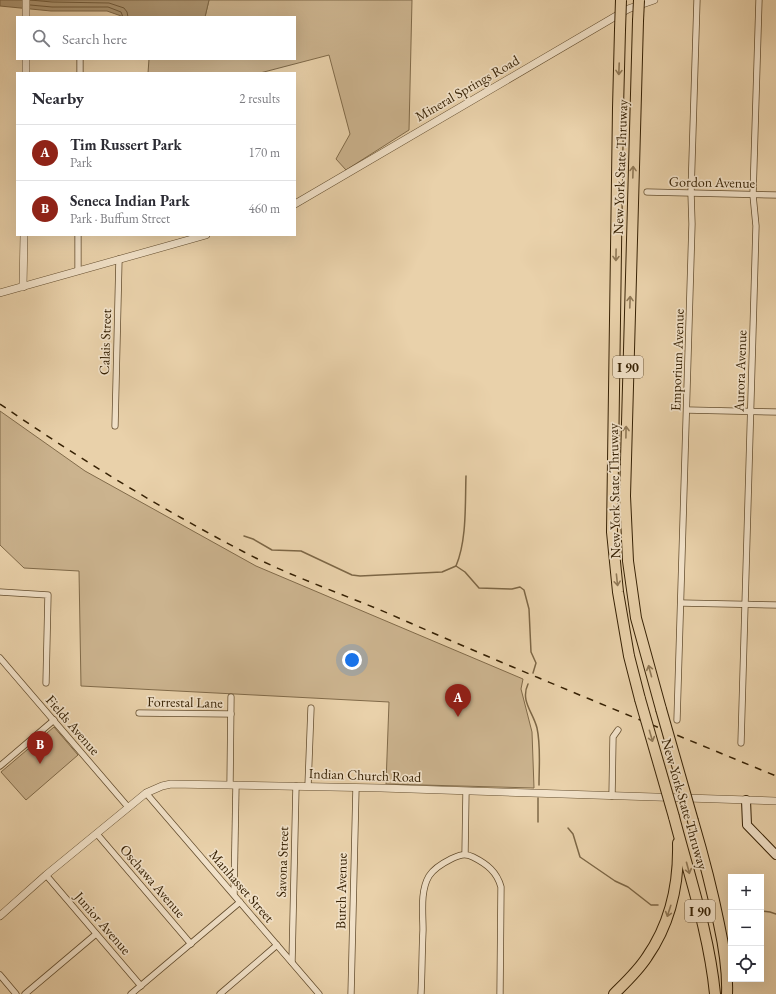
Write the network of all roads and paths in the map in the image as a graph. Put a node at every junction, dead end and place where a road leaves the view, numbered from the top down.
1 (26, 0) edge
2 (621, 0) edge
3 (638, 0) edge
4 (654, 0) edge
5 (697, 0) edge
6 (759, 0) edge
7 (26, 16) edge
8 (26, 60) edge
9 (80, 60) edge
10 (26, 72) edge
11 (80, 72) edge
12 (647, 192) dead end
13 (691, 193) junction
14 (753, 195) junction
15 (776, 195) edge
16 (296, 203) edge
17 (24, 236) edge
18 (78, 236) edge
19 (202, 236) edge
20 (119, 259) junction
21 (78, 271) junction
22 (23, 286) junction
23 (0, 293) edge
24 (687, 410) junction
25 (751, 411) junction
26 (776, 412) edge
27 (115, 426) dead end
28 (0, 592) edge
29 (681, 603) junction
30 (746, 605) junction
31 (776, 605) edge
32 (0, 658) edge
33 (46, 683) dead end
34 (231, 697) dead end
35 (311, 708) dead end
36 (139, 713) dead end
37 (231, 714) junction
38 (54, 720) junction
39 (677, 720) dead end
40 (618, 730) dead end
41 (742, 743) dead end
42 (0, 766) edge
43 (233, 785) junction
44 (296, 786) junction
45 (308, 786) junction
46 (356, 788) junction
47 (466, 791) junction
48 (146, 793) junction
49 (612, 796) junction
50 (746, 800) junction
51 (776, 801) edge
52 (128, 808) junction
53 (677, 830) junction
54 (97, 834) junction
55 (465, 854) junction
56 (776, 855) edge
57 (46, 876) junction
58 (234, 894) junction
59 (240, 902) junction
60 (0, 916) edge
61 (96, 934) junction
62 (191, 944) junction
63 (277, 945) junction
64 (292, 962) junction
65 (0, 975) edge
66 (727, 982) junction
67 (141, 986) junction
68 (16, 994) edge
69 (25, 994) edge
70 (131, 994) edge
71 (220, 994) edge
72 (319, 994) edge
73 (351, 994) edge
74 (421, 994) edge
75 (500, 994) edge
76 (614, 994) edge
77 (715, 994) edge
78 (727, 994) edge
79 (730, 994) edge

1 - 7 street
2 -> 53 highway, New York State Thruway / I 90, bridge
66 -> 3 highway, New York State Thruway / I 90, bridge
4 - 16 street, Mineral Springs Road
5 - 13 street, Emporium Avenue
6 - 14 street, Aurora Avenue
8 - 10 street
9 - 11 street
12 - 13 street, Gordon Avenue
13 - 14 street, Gordon Avenue
13 - 24 street, Emporium Avenue
14 - 15 street, Gordon Avenue
14 - 25 street, Aurora Avenue
17 - 22 street
18 - 21 street
19 - 20 street
20 - 21 street
20 - 27 street, Calais Street
21 - 22 street
22 - 23 street
24 - 25 street
24 - 29 street, Emporium Avenue
25 - 26 street
25 - 30 street, Aurora Avenue
28 - 33 street
29 - 30 street
29 - 39 street, Emporium Avenue
30 - 31 street
30 - 41 street, Aurora Avenue
32 - 38 street, Fields Avenue
34 - 37 street
35 - 45 street
36 - 37 street, Forrestal Lane
37 - 43 street
38 - 42 street
38 - 52 street, Fields Avenue
40 - 49 street
43 - 44 street, Indian Church Road
43 - 48 street, Indian Church Road
43 - 58 street
44 - 45 street, Indian Church Road
44 - 64 street, Savona Street
45 - 46 street, Indian Church Road
46 - 47 street, Indian Church Road
46 - 73 street, Burch Avenue
47 - 49 street, Indian Church Road
47 - 55 street
48 - 52 street, Indian Church Road
48 - 58 street, Manhasset Street
49 - 50 street, Indian Church Road
50 - 51 street, Indian Church Road
50 - 56 main road
52 - 54 street, Indian Church Road
53 -> 76 highway
53 -> 77 highway, New York State Thruway / I 90
54 - 57 street, Indian Church Road
54 - 62 street, Oschawa Avenue
55 - 74 street
55 - 75 street
57 - 60 street, Indian Church Road
57 - 61 street, Junior Avenue
58 - 59 street, Manhasset Street
59 - 62 street
59 - 63 street, Manhasset Street
61 - 67 street, Junior Avenue
61 - 69 street
62 - 67 street
63 - 64 street, Manhasset Street
63 - 71 street
64 - 72 street, Manhasset Street
65 - 68 street
66 - 78 highway, New York State Thruway / I 90
66 - 79 highway
67 - 70 street

